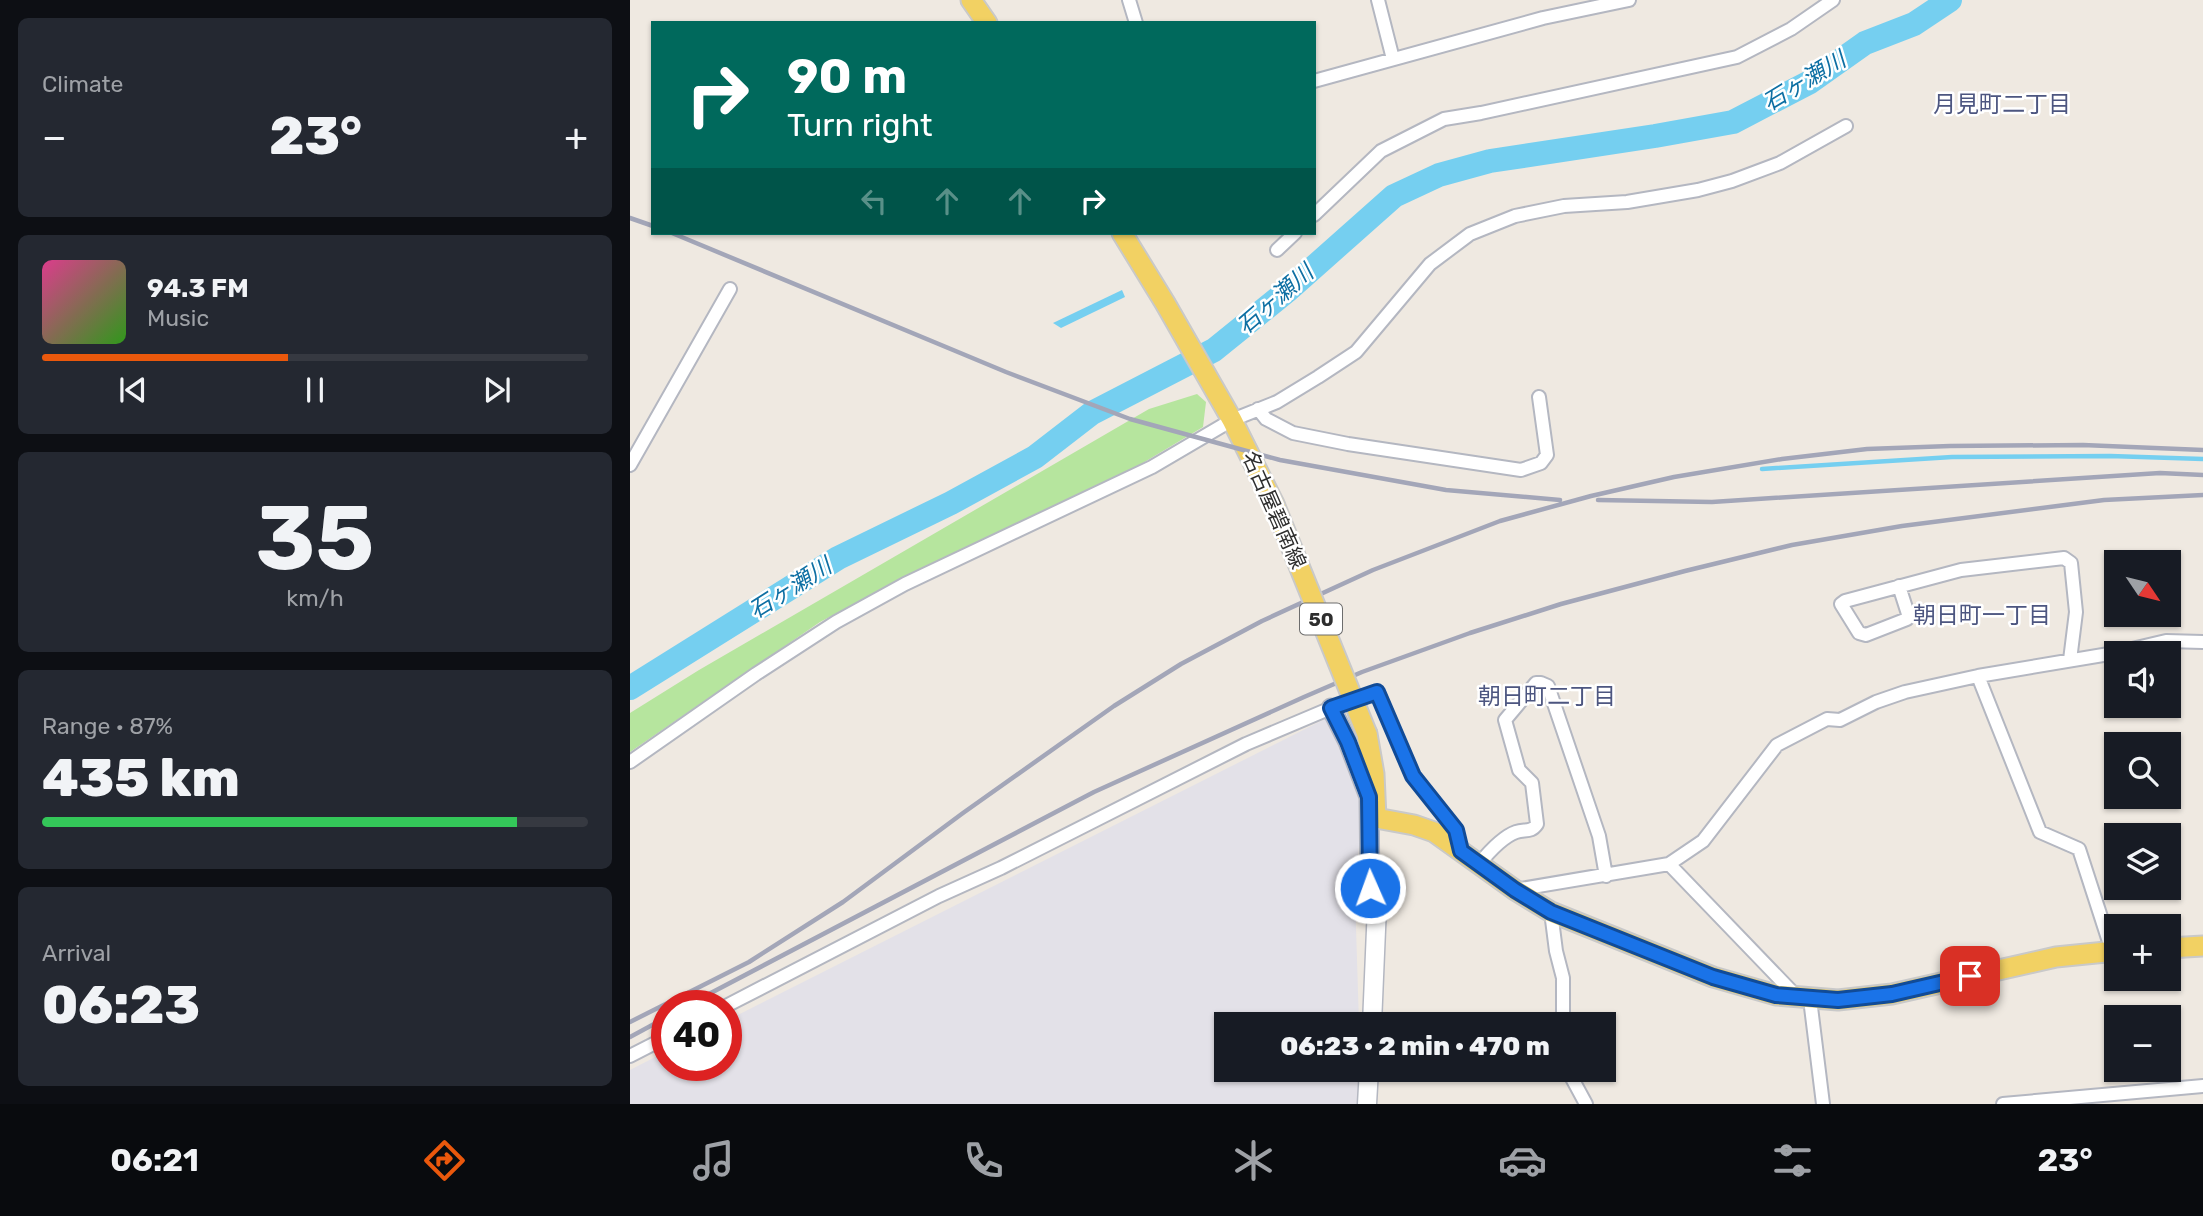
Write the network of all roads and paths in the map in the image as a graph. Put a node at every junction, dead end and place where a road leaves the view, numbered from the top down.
1 (971, 0) edge
2 (1129, 0) edge
3 (1378, 0) edge
4 (1629, 0) edge
5 (1833, 0) edge
6 (1610, 2) edge
7 (986, 21) edge
8 (1135, 21) edge
9 (1394, 60) junction
10 (1316, 80) edge
11 (1846, 126) dead end
12 (1316, 213) edge
13 (1123, 235) edge
14 (1294, 235) edge
15 (1277, 250) dead end
16 (730, 289) dead end
17 (1539, 397) dead end
18 (1258, 409) junction
19 (1231, 420) junction
20 (630, 465) edge
21 (1899, 586) junction
22 (2203, 642) edge
23 (2070, 660) junction
24 (1978, 676) junction
25 (1331, 708) junction
26 (630, 762) edge
27 (1376, 818) junction
28 (1461, 851) junction
29 (1479, 864) junction
30 (1669, 864) junction
31 (1606, 876) junction
32 (1515, 890) junction
33 (1551, 912) junction
34 (1377, 918) junction
35 (2104, 922) edge
36 (2203, 946) edge
37 (2181, 947) edge
38 (2104, 952) edge
39 (742, 998) edge
40 (1803, 998) junction
41 (1373, 1012) edge
42 (1563, 1012) edge
43 (651, 1045) edge
44 (630, 1056) edge
45 (1368, 1082) edge
46 (1574, 1082) edge
47 (2203, 1086) edge
48 (1367, 1104) edge
49 (1586, 1104) edge
50 (1823, 1104) edge
51 (2003, 1104) edge

1 - 7 main road
2 - 8 street
3 - 9 street
4 - 6 street
5 - 12 street
6 - 9 street
9 - 10 street
11 - 18 street
13 - 19 main road, 名古屋碧南線 / 50
14 - 15 street
16 - 20 street
17 - 18 street
18 - 19 street
19 - 26 street
19 - 27 main road, 名古屋碧南線 / 50, bridge
21 - 21 street
21 - 23 street
22 - 23 street
23 - 24 street
24 - 30 street
24 - 35 street
25 - 28 street
25 - 34 street
25 - 39 street
27 - 28 main road
27 - 34 street
28 - 29 main road
29 - 31 street
29 - 32 main road
30 - 31 street
30 - 40 street
31 - 32 street
32 - 33 main road
33 - 40 main road
33 - 42 street
34 - 41 street
36 - 37 main road
38 - 40 main road
40 - 50 street
43 - 44 street
45 - 48 street
46 - 49 street
47 - 51 street

